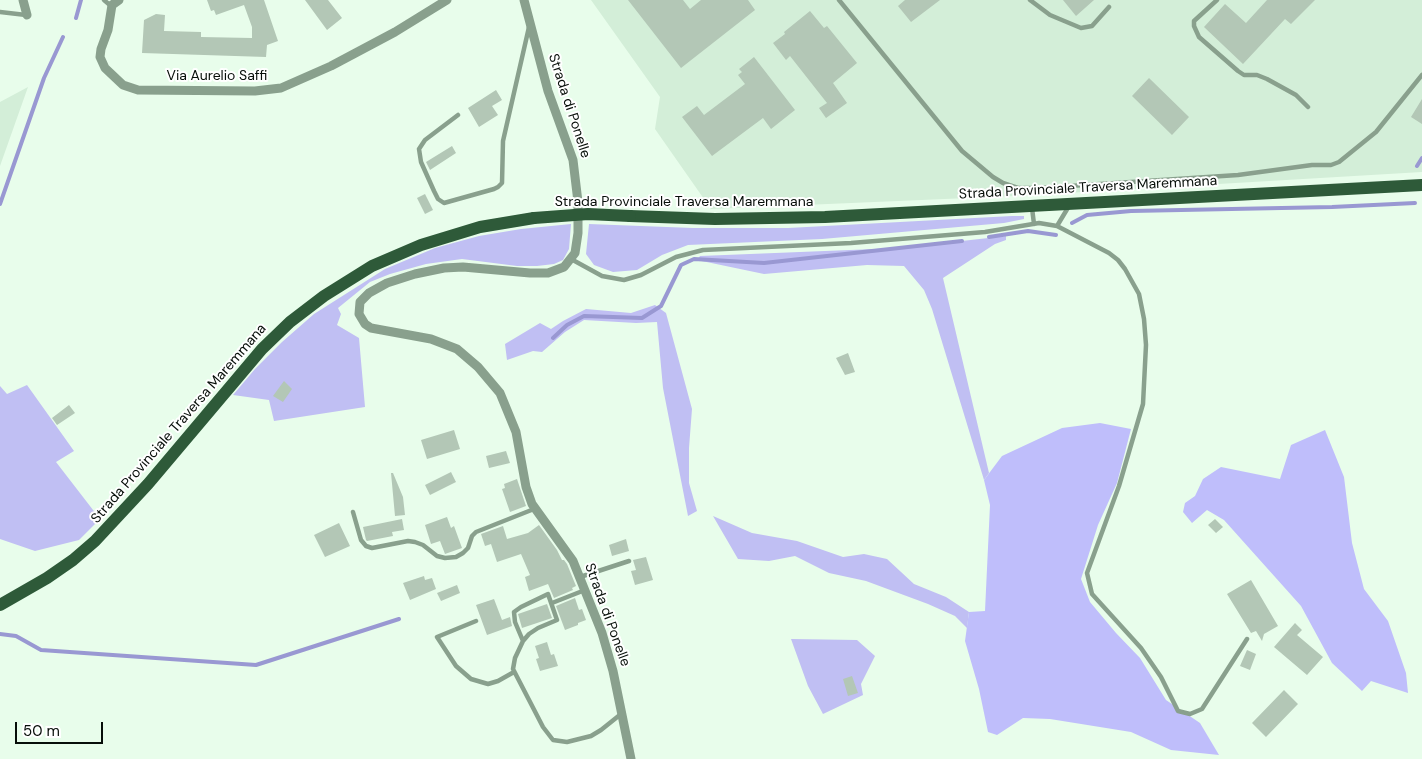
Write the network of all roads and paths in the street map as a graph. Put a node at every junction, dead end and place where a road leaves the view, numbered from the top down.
1 (23, 0) edge
2 (104, 0) edge
3 (119, 0) edge
4 (448, 0) edge
5 (524, 0) edge
6 (839, 0) edge
7 (1030, 0) edge
8 (1217, 0) edge
9 (112, 7) junction
10 (1108, 7) dead end
11 (0, 12) edge
12 (28, 15) joint
13 (530, 23) junction
14 (1422, 76) edge
15 (1308, 108) dead end
16 (458, 115) dead end
17 (1422, 185) edge
18 (1070, 204) junction
19 (1032, 206) junction
20 (1034, 224) junction
21 (1057, 226) junction
22 (571, 260) junction
23 (534, 509) junction
24 (353, 512) dead end
25 (629, 561) dead end
26 (580, 577) junction
27 (585, 590) junction
28 (552, 603) junction
29 (0, 605) edge
30 (476, 621) dead end
31 (1247, 638) dead end
32 (523, 641) junction
33 (514, 672) junction
34 (622, 713) junction
35 (630, 759) edge

1 - 12 street
2 - 9 lane
3 - 9 street
4 - 9 street, Via Aurelio Saffi
5 - 13 street, Strada di Ponelle
6 - 14 lane
7 - 10 lane
8 - 15 lane
11 - 12 lane
13 - 16 lane
13 - 22 street, Strada di Ponelle
17 - 18 main road, Strada Provinciale Traversa Maremmana
18 - 19 main road, Strada Provinciale Traversa Maremmana
18 - 21 lane
19 - 20 lane
19 - 29 main road, Strada Provinciale Traversa Maremmana, bridge
20 - 21 lane
20 - 22 lane
21 - 31 lane
22 - 23 street, Strada di Ponelle
23 - 24 lane
23 - 26 street, Strada di Ponelle
25 - 26 lane
26 - 27 street, Strada di Ponelle
27 - 28 lane
27 - 34 street, Strada di Ponelle
28 - 32 lane
28 - 32 lane
30 - 33 lane
32 - 33 lane
33 - 34 lane
34 - 35 street, Strada di Ponelle

